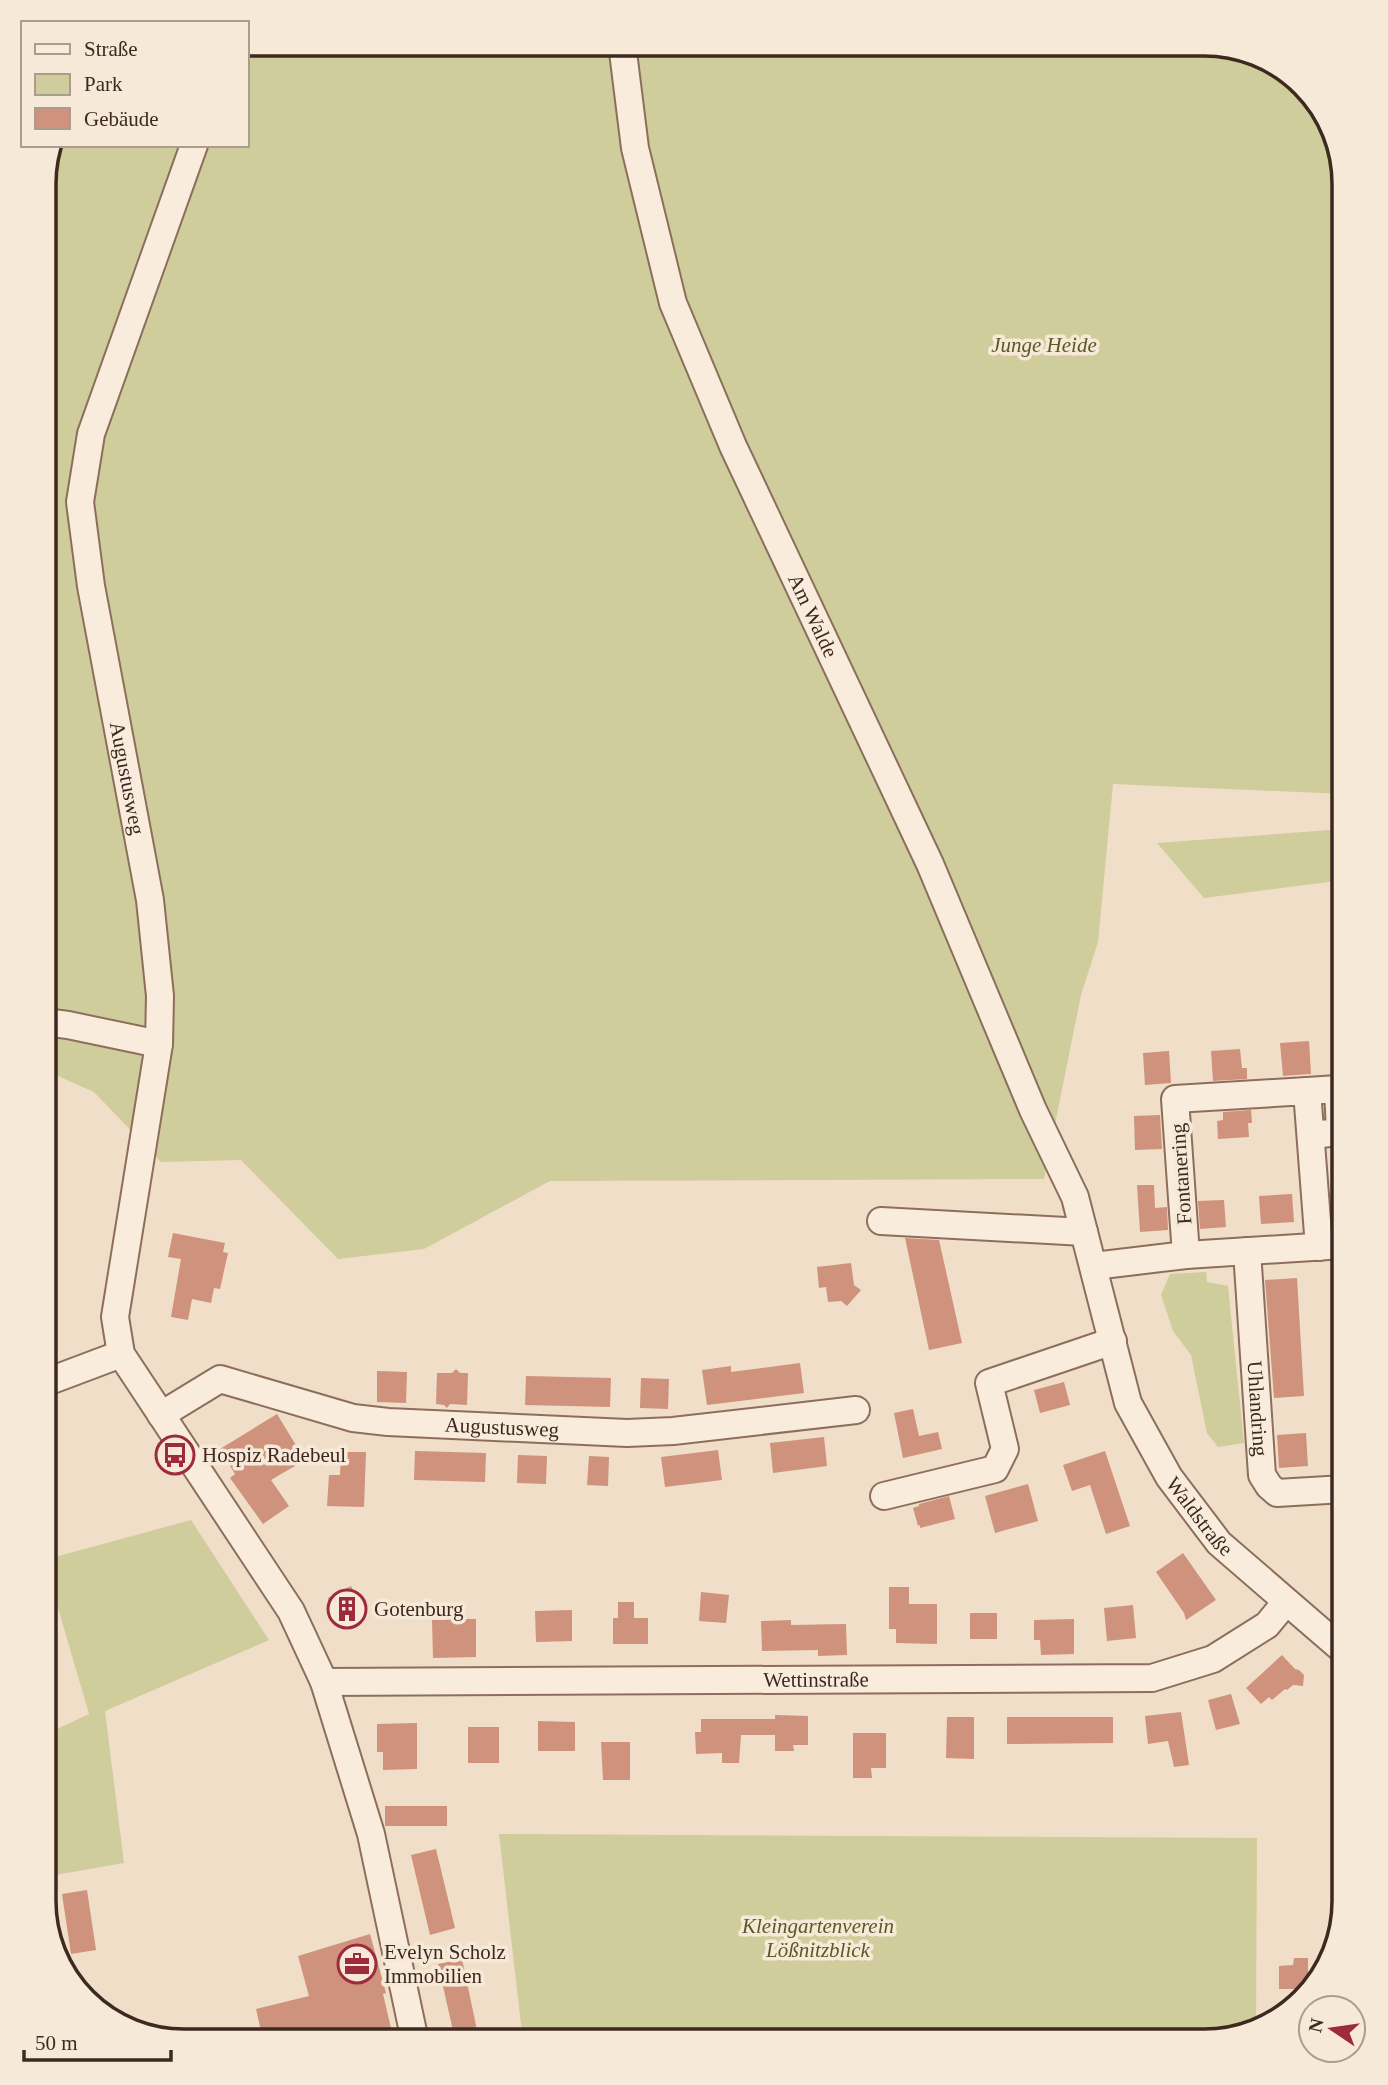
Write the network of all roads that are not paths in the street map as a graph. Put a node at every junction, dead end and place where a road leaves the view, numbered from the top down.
1 (624, 56) edge
2 (193, 147) edge
3 (56, 1024) edge
4 (159, 1044) junction
5 (1062, 1169) joint
6 (881, 1221) dead end
7 (1084, 1232) junction
8 (1332, 1246) edge
9 (1247, 1251) junction
10 (1186, 1255) junction
11 (1094, 1266) junction
12 (1113, 1341) junction
13 (121, 1354) junction
14 (56, 1378) edge
15 (856, 1410) dead end
16 (161, 1415) junction
17 (1332, 1490) edge
18 (884, 1496) dead end
19 (1286, 1602) junction
20 (1332, 1641) edge
21 (324, 1682) junction
22 (412, 2029) edge

1 - 5 street, Am Walde
2 - 4 street, Augustusweg
3 - 4 street
4 - 13 street, Augustusweg
5 - 7 street, Waldstraße
6 - 7 street
7 - 11 street, Waldstraße
8 - 9 street
8 - 10 street, Fontanering
9 - 10 street
9 - 17 street, Uhlandring
10 - 11 street
11 - 12 street, Waldstraße
12 - 18 street
12 - 19 street, Waldstraße
13 - 14 street
13 - 16 street, Augustusweg
15 - 16 street, Augustusweg
16 - 21 street, Augustusweg
19 - 20 street, Waldstraße
19 - 21 street, Wettinstraße
21 - 22 street, Augustusweg

